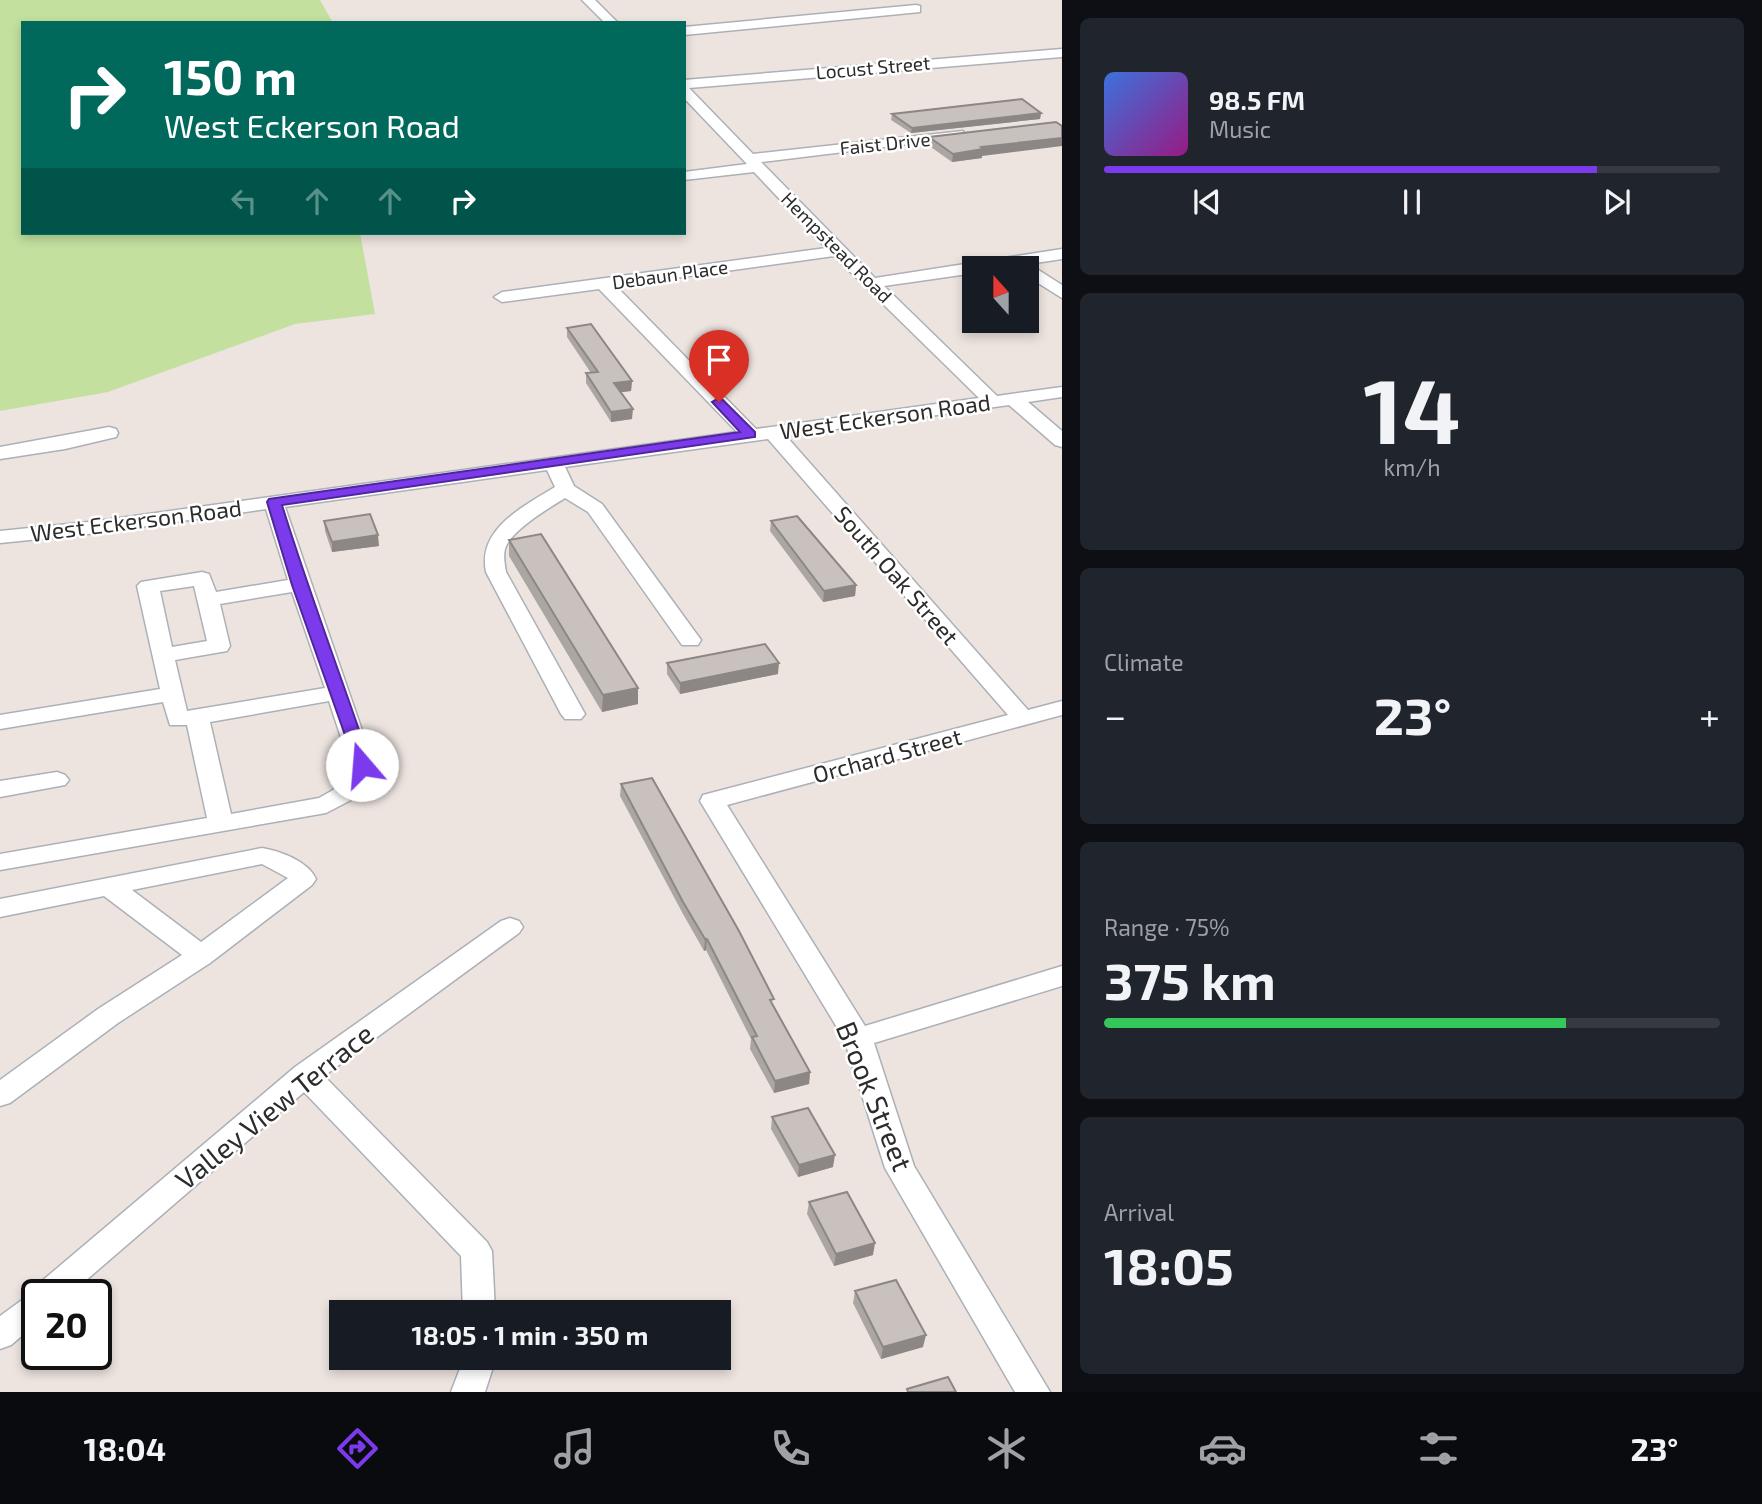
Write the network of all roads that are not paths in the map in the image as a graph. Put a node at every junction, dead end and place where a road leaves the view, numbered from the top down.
1 (588, 0) edge
2 (916, 9) dead end
3 (610, 21) edge
4 (686, 31) edge
5 (1062, 53) edge
6 (686, 84) edge
7 (686, 92) edge
8 (979, 132) edge
9 (754, 163) junction
10 (686, 176) edge
11 (838, 251) junction
12 (1062, 254) edge
13 (1040, 259) edge
14 (962, 270) edge
15 (1040, 277) edge
16 (603, 283) junction
17 (873, 283) junction
18 (1062, 293) edge
19 (502, 297) dead end
20 (1062, 392) edge
21 (1013, 399) junction
22 (993, 402) junction
23 (108, 433) dead end
24 (761, 433) junction
25 (1062, 441) edge
26 (0, 453) edge
27 (553, 463) junction
28 (566, 489) junction
29 (274, 502) junction
30 (0, 537) edge
31 (299, 585) junction
32 (208, 600) junction
33 (690, 640) dead end
34 (163, 655) junction
35 (339, 692) junction
36 (172, 694) junction
37 (1062, 708) edge
38 (573, 714) dead end
39 (197, 717) junction
40 (1024, 719) junction
41 (0, 722) edge
42 (57, 780) dead end
43 (0, 789) edge
44 (712, 801) joint
45 (221, 823) junction
46 (0, 862) edge
47 (109, 886) junction
48 (0, 908) edge
49 (510, 928) dead end
50 (201, 956) junction
51 (1062, 976) edge
52 (858, 1038) junction
53 (304, 1075) junction
54 (0, 1095) edge
55 (66, 1279) edge
56 (478, 1300) edge
57 (21, 1317) edge
58 (0, 1335) edge
59 (476, 1370) edge
60 (468, 1392) edge
61 (1033, 1392) edge

1 - 3 street
2 - 4 street
5 - 6 street, Locust Street
7 - 9 street, Hempstead Road
8 - 9 street, Faist Drive
9 - 10 street, Faist Drive
9 - 11 street, Hempstead Road
11 - 16 street, Debaun Place
11 - 17 street, Hempstead Road
12 - 13 street
14 - 17 street
15 - 18 street
16 - 19 street, Debaun Place
16 - 24 street, South Oak Street
17 - 22 street, Hempstead Road
20 - 21 street, West Eckerson Road
21 - 22 street, West Eckerson Road
21 - 25 street
22 - 24 street, West Eckerson Road
23 - 26 street
24 - 27 street, West Eckerson Road
24 - 40 street, South Oak Street
27 - 28 street
27 - 29 street, West Eckerson Road
28 - 33 street
28 - 38 street
29 - 30 street, West Eckerson Road
29 - 31 street
31 - 32 street
31 - 35 street
32 - 34 street
32 - 34 street
34 - 36 street
35 - 39 street
35 - 45 street
36 - 39 street
36 - 41 street
37 - 40 street, Orchard Street
39 - 45 street
40 - 44 street, Orchard Street
42 - 43 street
44 - 52 street, Brook Street
45 - 46 street
47 - 48 street
47 - 50 street
47 - 50 street
49 - 53 street, Valley View Terrace
50 - 54 street
51 - 52 street
52 - 61 street, Brook Street
53 - 55 street, Valley View Terrace
53 - 56 street
57 - 58 street
59 - 60 street

